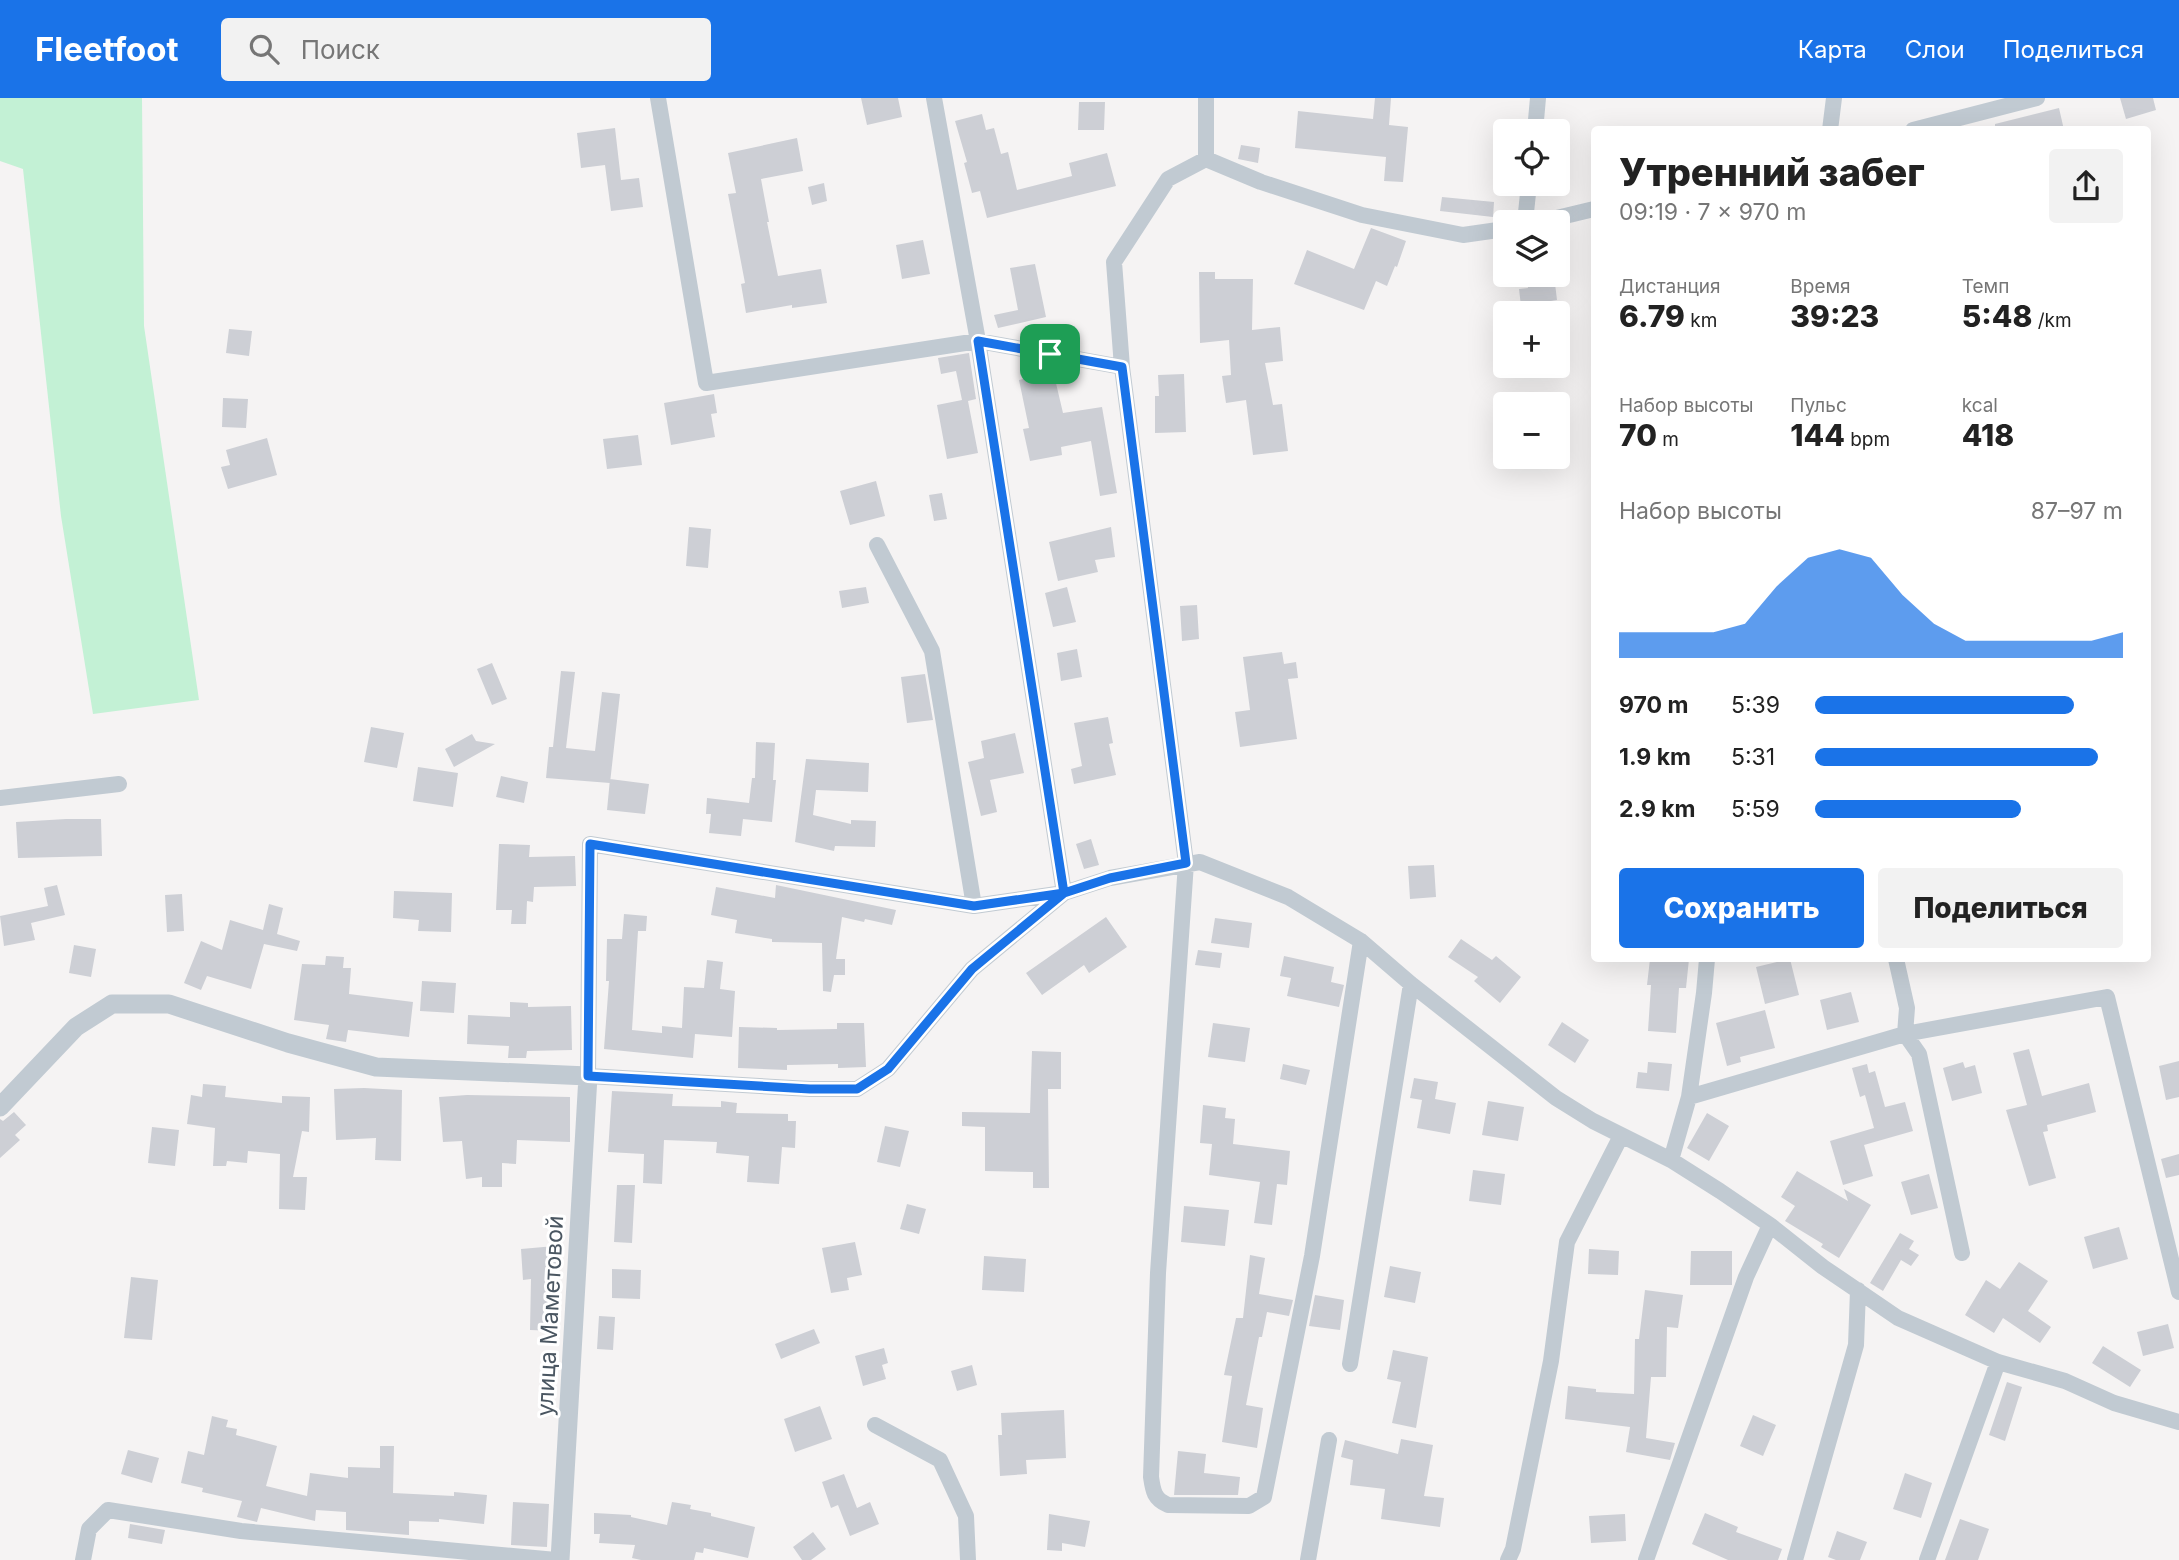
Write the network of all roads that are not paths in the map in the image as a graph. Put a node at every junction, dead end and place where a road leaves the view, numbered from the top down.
1 (659, 98) edge
2 (934, 98) edge
3 (1206, 98) edge
4 (1538, 98) edge
5 (1834, 98) edge
6 (2037, 98) edge
7 (1536, 119) edge
8 (1830, 126) edge
9 (1928, 126) edge
10 (1206, 159) junction
11 (1591, 210) edge
12 (1570, 215) edge
13 (1493, 230) edge
14 (978, 341) junction
15 (1122, 367) junction
16 (877, 545) dead end
17 (119, 784) dead end
18 (0, 798) edge
19 (1186, 863) junction
20 (1064, 893) junction
21 (974, 906) junction
22 (1361, 941) junction
23 (1707, 962) edge
24 (1897, 962) edge
25 (1411, 984) junction
26 (1905, 1034) junction
27 (588, 1076) junction
28 (1689, 1097) junction
29 (0, 1107) edge
30 (1621, 1136) junction
31 (1671, 1160) junction
32 (1770, 1225) junction
33 (1962, 1253) dead end
34 (1858, 1290) junction
35 (2179, 1292) edge
36 (1998, 1362) junction
37 (1349, 1364) dead end
38 (2179, 1422) edge
39 (875, 1425) dead end
40 (1329, 1440) dead end
41 (83, 1560) edge
42 (558, 1560) edge
43 (968, 1560) edge
44 (1308, 1560) edge
45 (1508, 1560) edge
46 (1646, 1560) edge
47 (1796, 1560) edge
48 (1927, 1560) edge

1 - 14 street
2 - 14 street
3 - 10 street
4 - 7 street
5 - 8 street
6 - 9 street
10 - 13 street
10 - 15 street
11 - 12 street
14 - 15 street
14 - 20 street
15 - 19 street
16 - 21 street
17 - 18 street
19 - 20 street
19 - 22 street
19 - 22 street
20 - 21 street
20 - 27 street
21 - 27 street
22 - 25 street
23 - 28 street
24 - 26 street
25 - 30 street
25 - 37 street
26 - 28 street
26 - 33 street
26 - 35 street
27 - 29 street
27 - 42 street, улица Маметовой
28 - 31 street
30 - 31 street
30 - 45 street
31 - 32 street
32 - 34 street
32 - 46 street
34 - 36 street
34 - 47 street
36 - 38 street
36 - 48 street
39 - 43 street
40 - 44 street
41 - 42 street

